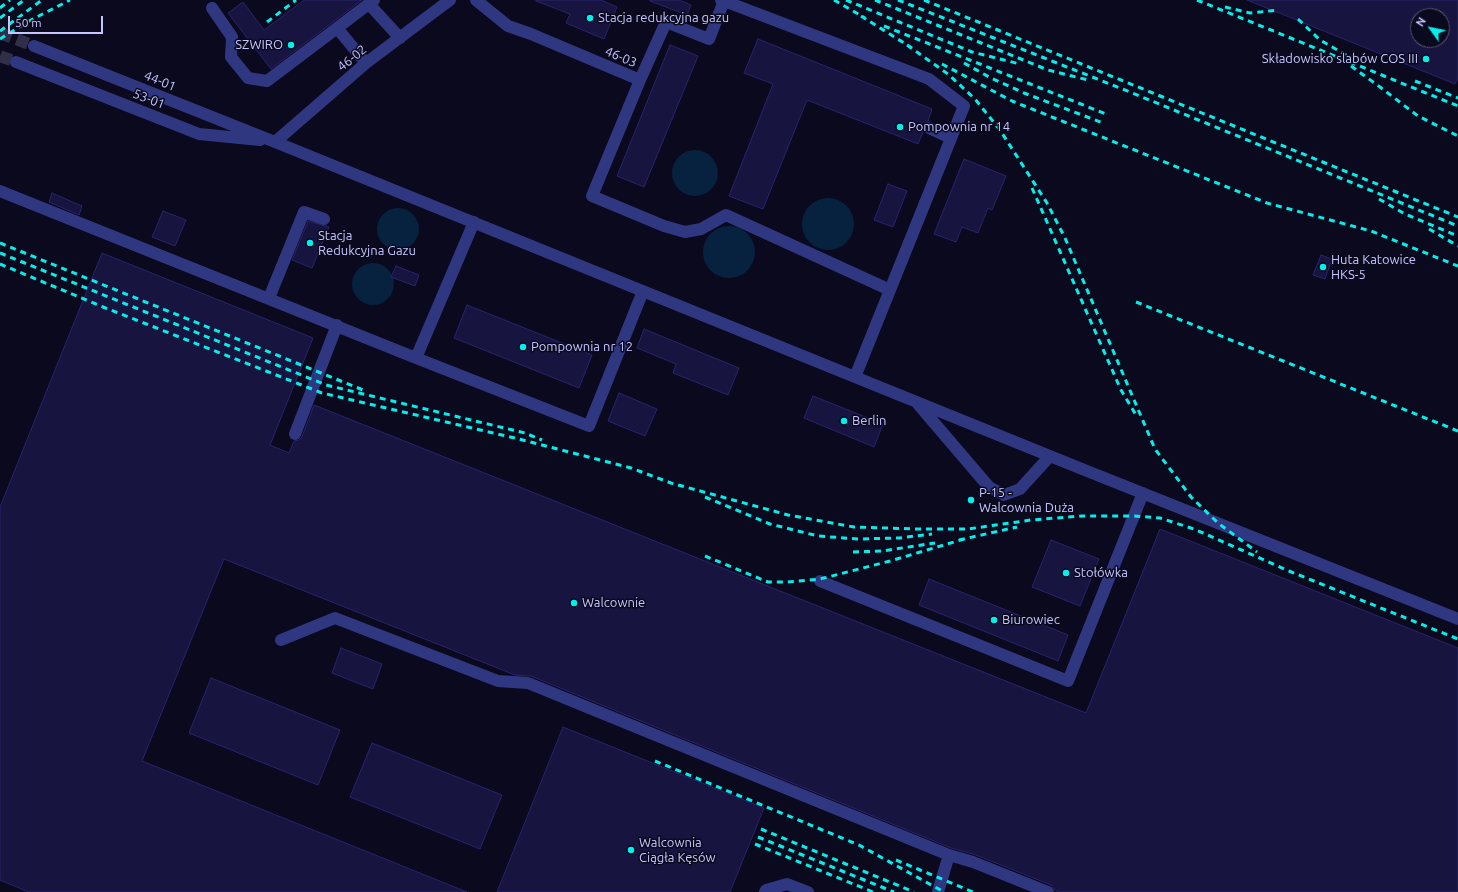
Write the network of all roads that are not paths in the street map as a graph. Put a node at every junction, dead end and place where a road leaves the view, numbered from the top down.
1 (450, 0) edge
2 (476, 0) edge
3 (722, 1) edge
4 (371, 2) edge
5 (212, 8) dead end
6 (337, 28) junction
7 (400, 38) junction
8 (34, 46) tunnel mouth
9 (16, 62) tunnel mouth
10 (366, 63) junction
11 (640, 80) junction
12 (929, 128) dead end
13 (952, 138) junction
14 (276, 142) junction
15 (0, 191) edge
16 (324, 219) dead end
17 (474, 222) junction
18 (890, 290) junction
19 (643, 291) junction
20 (268, 298) junction
21 (337, 325) junction
22 (416, 358) junction
23 (855, 377) junction
24 (916, 402) junction
25 (295, 434) dead end
26 (1050, 456) junction
27 (1143, 494) junction
28 (820, 581) dead end
29 (1458, 619) edge
30 (281, 640) dead end
31 (949, 855) junction
32 (765, 892) edge
33 (808, 892) edge
34 (938, 892) edge
35 (1048, 892) edge

1 - 7 lane, 46-02
2 - 11 lane, 46-03
3 - 11 lane, 46-03
3 - 13 lane
4 - 6 lane
4 - 7 lane
5 - 6 lane
6 - 10 lane
7 - 10 lane, 46-02
8 - 14 lane, 44-01
9 - 14 lane, 53-01
10 - 14 lane, 46-02
11 - 18 lane
12 - 13 lane
13 - 18 lane
14 - 17 lane, 44-01
15 - 20 lane
16 - 20 lane
17 - 19 lane, 44-01
17 - 22 lane
18 - 23 lane
19 - 22 lane
19 - 23 lane, 44-01
20 - 21 lane
21 - 22 lane
21 - 25 lane
23 - 24 lane, 44-01
24 - 26 lane, 44-01
24 - 26 lane
26 - 27 lane, 44-01
27 - 28 lane
27 - 29 lane, 44-01
30 - 31 lane
31 - 34 lane
31 - 35 lane
32 - 33 lane

